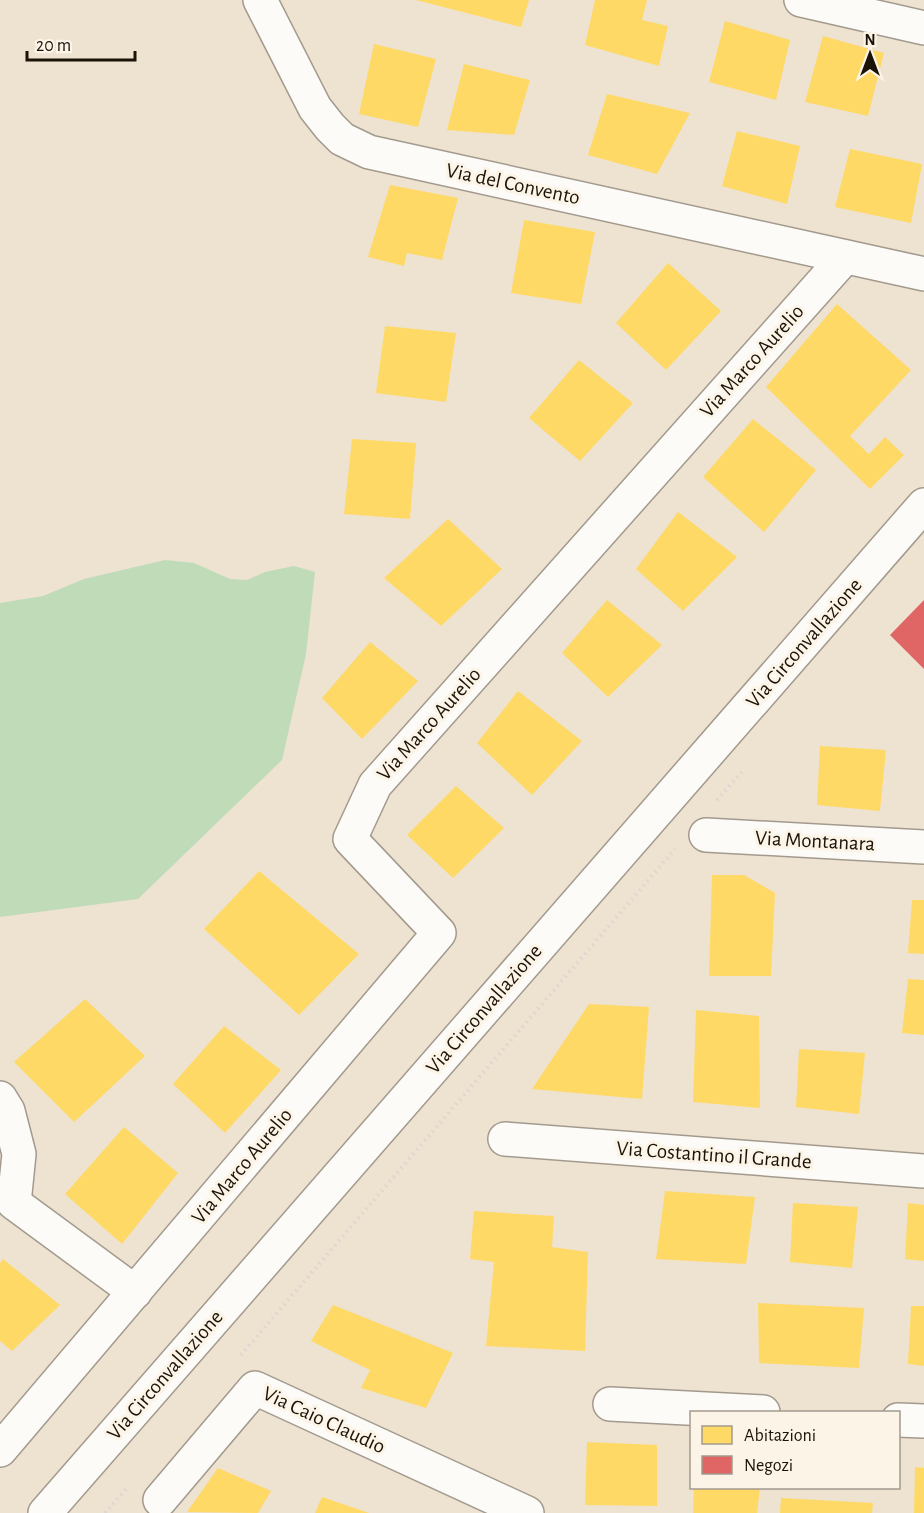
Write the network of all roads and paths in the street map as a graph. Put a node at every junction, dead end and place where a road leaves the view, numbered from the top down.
1 (260, 0) edge
2 (801, 0) edge
3 (924, 28) edge
4 (845, 257) junction
5 (924, 274) edge
6 (924, 505) edge
7 (743, 770) dead end
8 (700, 828) junction
9 (924, 847) edge
10 (0, 1098) edge
11 (505, 1139) dead end
12 (924, 1171) edge
13 (135, 1292) junction
14 (237, 1359) dead end
15 (610, 1404) dead end
16 (729, 1411) edge
17 (900, 1420) edge
18 (924, 1421) edge
19 (0, 1450) edge
20 (129, 1486) dead end
21 (160, 1500) dead end
22 (45, 1513) edge
23 (105, 1513) edge
24 (527, 1513) edge

1 - 4 street, Via del Convento
2 - 3 street
4 - 5 street
4 - 13 street, Via Marco Aurelio
6 - 22 street, Via Circonvallazione
7 - 8 path
8 - 9 street, Via Montanara
8 - 14 path
10 - 13 street
11 - 12 street, Via Costantino il Grande
13 - 19 street, Via Marco Aurelio
15 - 16 street
17 - 18 street
20 - 23 path
21 - 24 street, Via Caio Claudio

